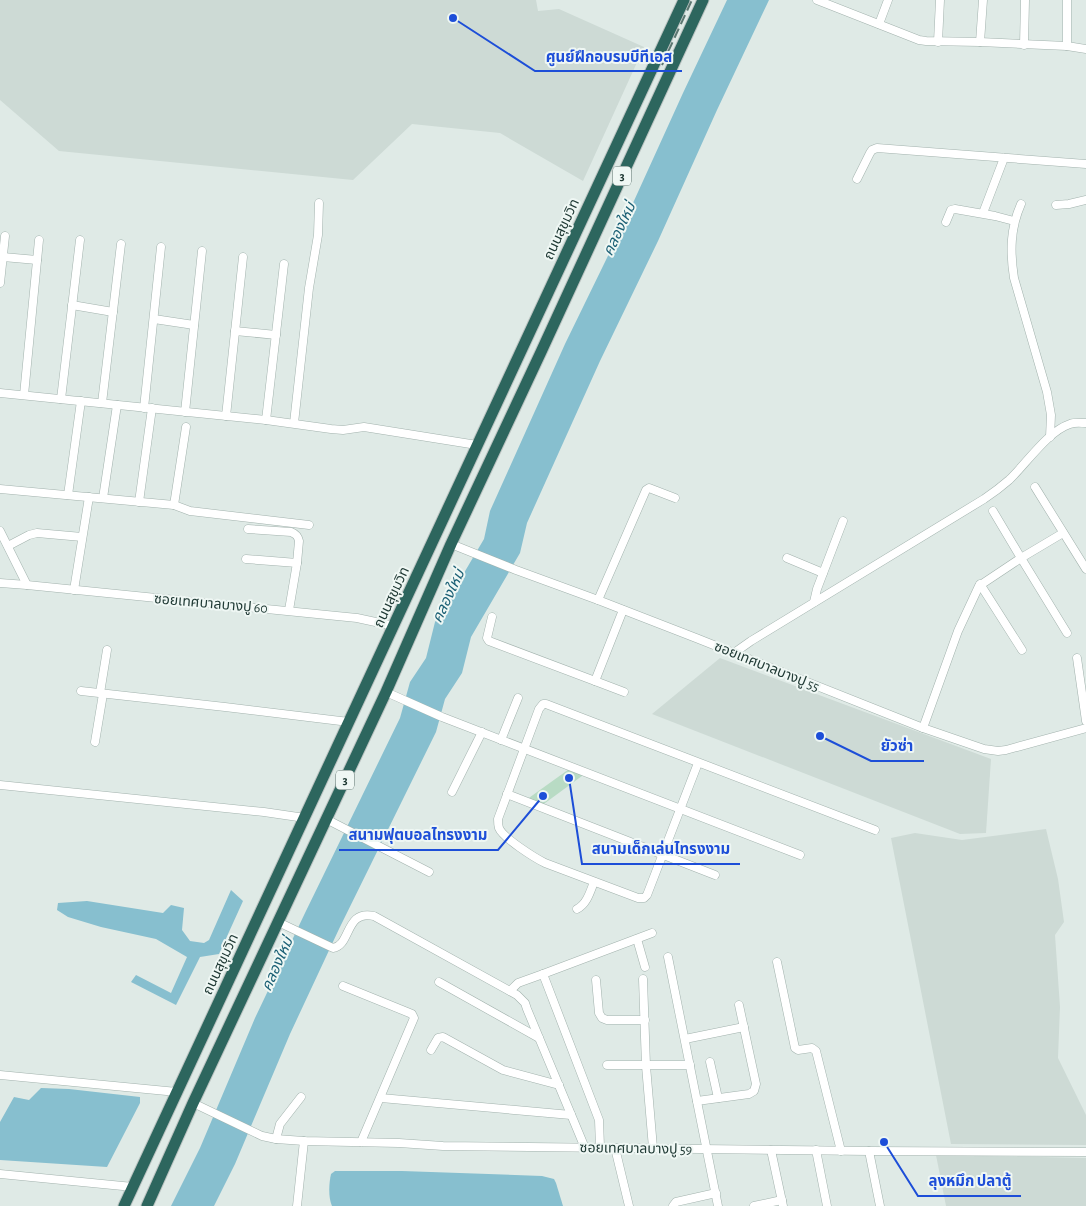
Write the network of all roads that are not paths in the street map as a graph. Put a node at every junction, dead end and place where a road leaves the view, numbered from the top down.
1 (684, 0) edge
2 (703, 0) edge
3 (817, 0) edge
4 (841, 0) edge
5 (888, 0) edge
6 (940, 0) edge
7 (982, 0) edge
8 (1025, 0) edge
9 (1067, 0) edge
10 (838, 8) junction
11 (878, 24) junction
12 (938, 42) junction
13 (980, 42) junction
14 (1024, 45) junction
15 (1067, 46) junction
16 (1086, 49) edge
17 (1004, 158) junction
18 (1086, 164) edge
19 (857, 179) dead end
20 (1086, 200) edge
21 (319, 202) dead end
22 (1021, 204) dead end
23 (1056, 205) dead end
24 (983, 213) junction
25 (1014, 221) junction
26 (946, 222) dead end
27 (5, 236) dead end
28 (39, 240) dead end
29 (80, 240) dead end
30 (121, 244) dead end
31 (161, 247) dead end
32 (202, 251) dead end
33 (242, 257) dead end
34 (3, 258) junction
35 (37, 260) junction
36 (284, 264) dead end
37 (0, 283) edge
38 (72, 305) junction
39 (113, 312) junction
40 (154, 320) junction
41 (194, 325) junction
42 (235, 331) junction
43 (276, 335) junction
44 (524, 344) junction
45 (541, 352) junction
46 (0, 393) edge
47 (24, 395) junction
48 (61, 399) junction
49 (81, 401) junction
50 (102, 403) junction
51 (117, 405) junction
52 (148, 408) junction
53 (185, 412) junction
54 (226, 416) junction
55 (266, 420) junction
56 (294, 423) junction
57 (1086, 424) edge
58 (186, 427) dead end
59 (1050, 437) junction
60 (477, 445) junction
61 (1034, 486) dead end
62 (0, 489) edge
63 (68, 495) junction
64 (89, 496) junction
65 (103, 498) junction
66 (675, 498) dead end
67 (139, 502) junction
68 (174, 506) junction
69 (993, 511) dead end
70 (844, 521) dead end
71 (309, 524) dead end
72 (248, 528) dead end
73 (0, 531) edge
74 (1064, 533) junction
75 (82, 537) junction
76 (451, 544) junction
77 (8, 546) junction
78 (787, 558) dead end
79 (1022, 558) junction
80 (246, 559) dead end
81 (297, 563) junction
82 (1086, 569) edge
83 (822, 573) junction
84 (0, 583) edge
85 (980, 584) junction
86 (27, 586) junction
87 (74, 590) junction
88 (598, 600) junction
89 (814, 602) junction
90 (290, 610) junction
91 (624, 610) junction
92 (492, 617) dead end
93 (394, 626) junction
94 (1067, 633) dead end
95 (107, 650) dead end
96 (1022, 650) dead end
97 (734, 653) junction
98 (1077, 658) dead end
99 (595, 681) junction
100 (81, 691) dead end
101 (386, 692) junction
102 (624, 692) dead end
103 (101, 694) junction
104 (518, 698) dead end
105 (1086, 721) edge
106 (349, 722) junction
107 (923, 728) junction
108 (1086, 728) edge
109 (482, 732) junction
110 (501, 740) junction
111 (95, 742) dead end
112 (524, 748) junction
113 (698, 763) junction
114 (0, 785) edge
115 (452, 792) dead end
116 (507, 794) junction
117 (680, 809) junction
118 (305, 818) junction
119 (326, 819) junction
120 (875, 830) dead end
121 (662, 854) junction
122 (800, 855) dead end
123 (429, 872) dead end
124 (715, 875) dead end
125 (594, 882) junction
126 (577, 909) dead end
127 (278, 922) junction
128 (652, 933) dead end
129 (636, 939) junction
130 (668, 958) dead end
131 (777, 962) dead end
132 (645, 967) dead end
133 (543, 974) junction
134 (643, 979) dead end
135 (596, 980) dead end
136 (439, 982) dead end
137 (343, 986) dead end
138 (510, 991) junction
139 (739, 1005) dead end
140 (645, 1020) junction
141 (744, 1027) junction
142 (540, 1038) junction
143 (685, 1039) junction
144 (430, 1050) dead end
145 (710, 1062) dead end
146 (690, 1065) junction
147 (607, 1066) dead end
148 (646, 1066) junction
149 (0, 1074) edge
150 (559, 1085) junction
151 (177, 1092) junction
152 (302, 1097) dead end
153 (381, 1098) junction
154 (718, 1098) junction
155 (697, 1101) junction
156 (193, 1104) junction
157 (571, 1115) junction
158 (276, 1139) junction
159 (304, 1141) junction
160 (362, 1142) junction
161 (600, 1147) junction
162 (585, 1148) junction
163 (615, 1148) junction
164 (652, 1148) junction
165 (707, 1149) junction
166 (771, 1150) junction
167 (816, 1150) junction
168 (841, 1151) junction
169 (869, 1151) junction
170 (1086, 1152) edge
171 (0, 1174) edge
172 (133, 1187) junction
173 (716, 1193) junction
174 (783, 1203) edge
175 (124, 1206) edge
176 (147, 1206) edge
177 (297, 1206) edge
178 (629, 1206) edge
179 (672, 1206) edge
180 (718, 1206) edge
181 (754, 1206) edge
182 (827, 1206) edge
183 (880, 1206) edge

1 - 44 highway, ถนนสุขุมวิท / 3
2 - 45 highway, 3
3 - 10 street
4 - 10 street
5 - 11 street
6 - 12 street
7 - 13 street
8 - 14 street
9 - 15 street
10 - 11 street
11 - 12 street
12 - 13 street
13 - 14 street
14 - 15 street
15 - 16 street
17 - 18 street
17 - 19 street
17 - 24 street
20 - 23 street
21 - 56 street
22 - 25 street
24 - 25 street
24 - 26 street
25 - 59 street
27 - 34 street
28 - 35 street
29 - 38 street
30 - 39 street
31 - 40 street
32 - 41 street
33 - 42 street
34 - 35 street
34 - 37 street
35 - 47 street
36 - 43 street
38 - 39 street
38 - 48 street
39 - 50 street
40 - 41 street
40 - 52 street
41 - 53 street
42 - 43 street
42 - 54 street
43 - 55 street
44 - 45 highway
44 - 60 highway, ถนนสุขุมวิท / 3
45 - 76 highway, 3
46 - 47 street
47 - 48 street
48 - 49 street
49 - 50 street
49 - 63 street
50 - 51 street
51 - 52 street
51 - 65 street
52 - 53 street
52 - 67 street
53 - 54 street
54 - 55 street
55 - 56 street
56 - 60 street
57 - 59 street
58 - 68 street
59 - 89 street
60 - 93 highway, ถนนสุขุมวิท / 3
61 - 74 street
62 - 63 street
63 - 64 street
64 - 65 street
64 - 75 street
65 - 67 street
66 - 88 street
67 - 68 street
68 - 71 street
69 - 79 street
70 - 83 street
72 - 81 street
73 - 77 street
74 - 79 street
74 - 82 street
75 - 77 street
75 - 87 street
76 - 88 street, ซอยเทศบาลบางปู 55
76 - 101 highway, 3
77 - 86 street
78 - 83 street
79 - 85 street
79 - 94 street
80 - 81 street
81 - 90 street
83 - 89 street
84 - 86 street, ซอยเทศบาลบางปู 60
85 - 96 street
85 - 107 street
86 - 87 street, ซอยเทศบาลบางปู 60
87 - 90 street, ซอยเทศบาลบางปู 60
88 - 91 street, ซอยเทศบาลบางปู 55
89 - 97 street
90 - 93 street, ซอยเทศบาลบางปู 60
91 - 97 street, ซอยเทศบาลบางปู 55
91 - 99 street
92 - 99 street
93 - 106 highway, ถนนสุขุมวิท / 3
95 - 103 street
97 - 107 street, ซอยเทศบาลบางปู 55
98 - 105 street
99 - 102 street
100 - 103 street
101 - 109 street
101 - 119 highway, 3
103 - 106 street
103 - 111 street
104 - 110 street
106 - 118 highway, ถนนสุขุมวิท / 3
107 - 108 street, ซอยเทศบาลบางปู 55
109 - 110 street
109 - 115 street
110 - 112 street
112 - 113 street
112 - 116 street
112 - 117 street
113 - 117 street
113 - 120 street
114 - 118 street
116 - 121 street
116 - 125 street
117 - 121 street
117 - 122 street
118 - 151 highway, ถนนสุขุมวิท / 3
119 - 123 street
119 - 127 highway, 3
121 - 124 street
121 - 125 street
125 - 126 street
127 - 138 street
127 - 156 highway, 3
128 - 129 street
129 - 132 street
129 - 133 street
130 - 143 street
131 - 168 street
133 - 138 street
133 - 161 street
134 - 140 street
135 - 140 street
136 - 142 street
137 - 153 street
138 - 142 street
139 - 141 street
140 - 148 street
141 - 143 street
141 - 154 street
142 - 150 street
143 - 146 street
144 - 150 street
145 - 154 street
146 - 148 street
146 - 155 street
147 - 148 street
148 - 164 street
149 - 151 street
150 - 157 street
151 - 172 highway, ถนนสุขุมวิท / 3
152 - 158 street
153 - 157 street
153 - 160 street
154 - 155 street
155 - 165 street
156 - 158 street, ซอยเทศบาลบางปู 59
156 - 176 highway, 3
157 - 162 street
158 - 159 street, ซอยเทศบาลบางปู 59
159 - 160 street, ซอยเทศบาลบางปู 59
159 - 177 street
160 - 162 street, ซอยเทศบาลบางปู 59
161 - 162 street, ซอยเทศบาลบางปู 59
161 - 163 street, ซอยเทศบาลบางปู 59
163 - 164 street, ซอยเทศบาลบางปู 59
163 - 178 street
164 - 165 street, ซอยเทศบาลบางปู 59
165 - 166 street, ซอยเทศบาลบางปู 59
165 - 173 street
166 - 167 street, ซอยเทศบาลบางปู 59
166 - 174 street
167 - 168 street, ซอยเทศบาลบางปู 59
167 - 182 street
168 - 169 street, ซอยเทศบาลบางปู 59
169 - 170 street, ซอยเทศบาลบางปู 59
169 - 183 street
171 - 172 street
172 - 175 highway, ถนนสุขุมวิท / 3
173 - 179 street
173 - 180 street
174 - 181 street

